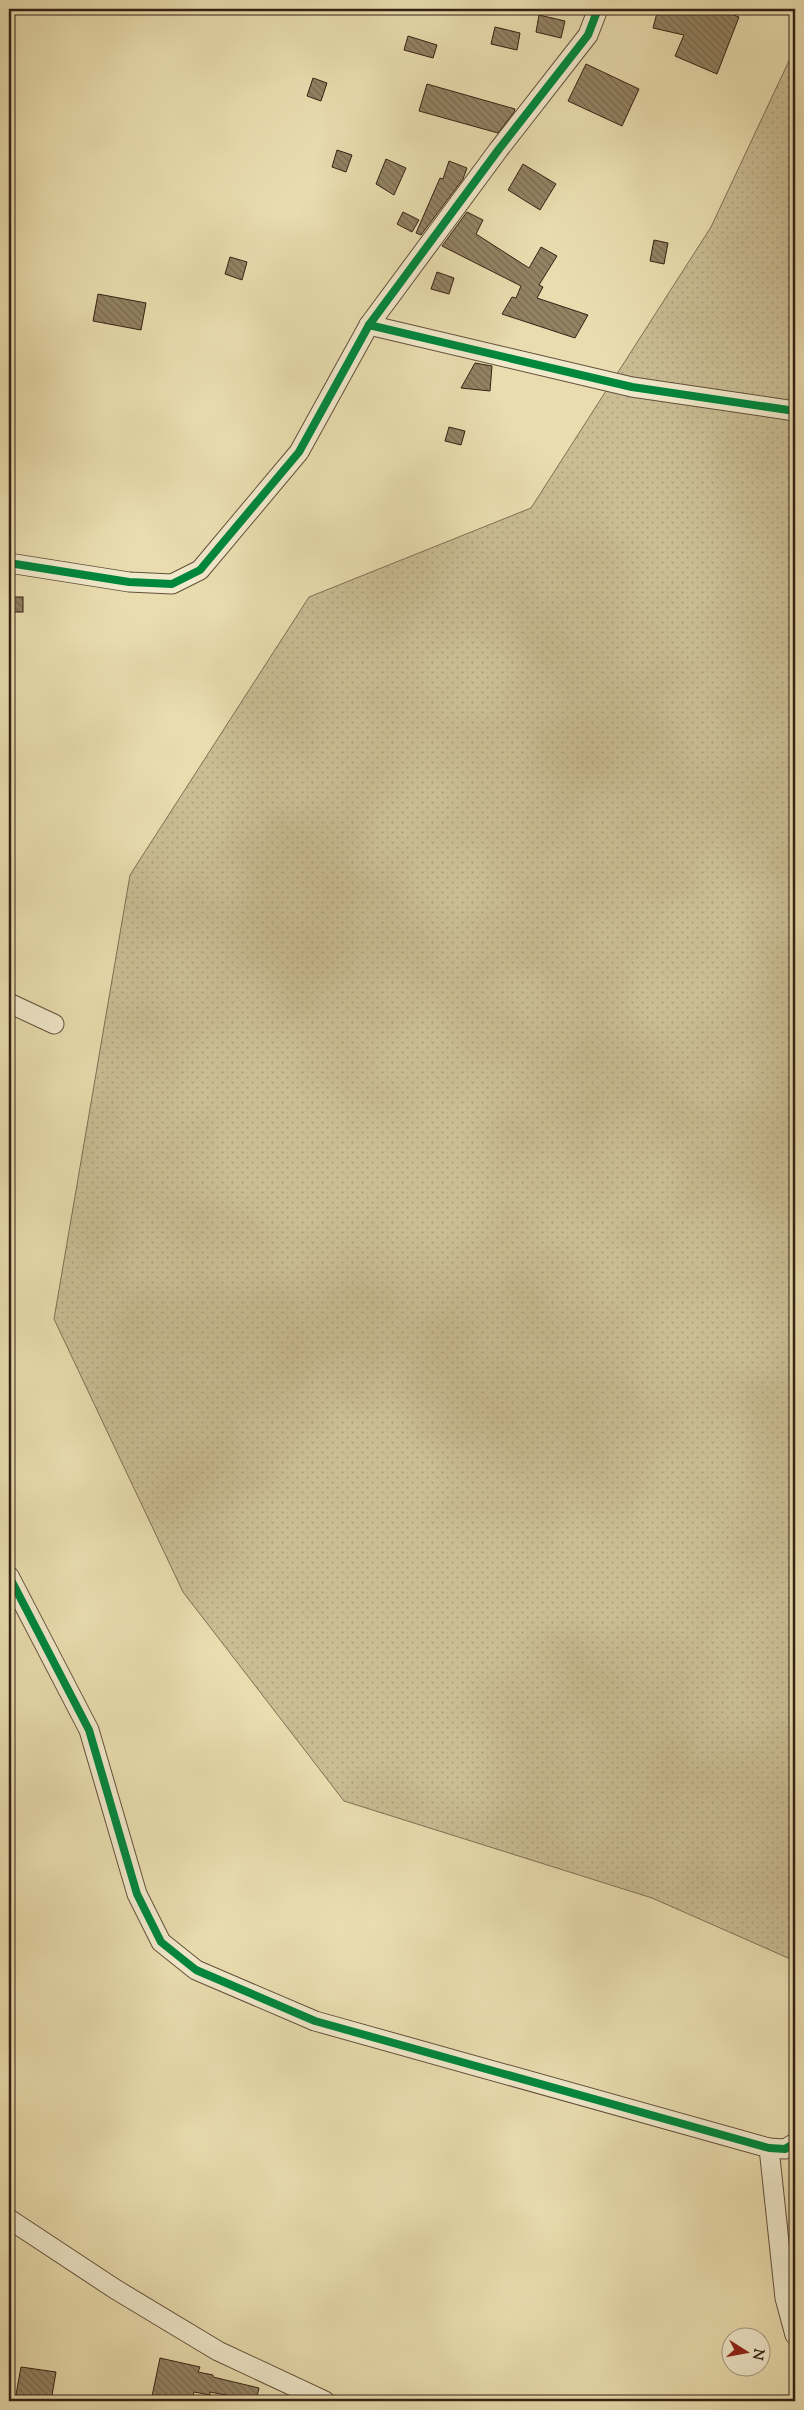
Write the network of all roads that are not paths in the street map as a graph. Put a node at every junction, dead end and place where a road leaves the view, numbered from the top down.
1 (598, 9) edge
2 (369, 325) junction
3 (795, 412) edge
4 (9, 563) edge
5 (9, 1003) edge
6 (54, 1024) dead end
7 (9, 1576) edge
8 (795, 2143) edge
9 (769, 2148) junction
10 (9, 2219) edge
11 (795, 2335) edge
12 (325, 2401) edge

1 - 2 street
2 - 3 street
2 - 4 street
5 - 6 street
7 - 9 street
8 - 9 street
9 - 11 street
10 - 12 street

